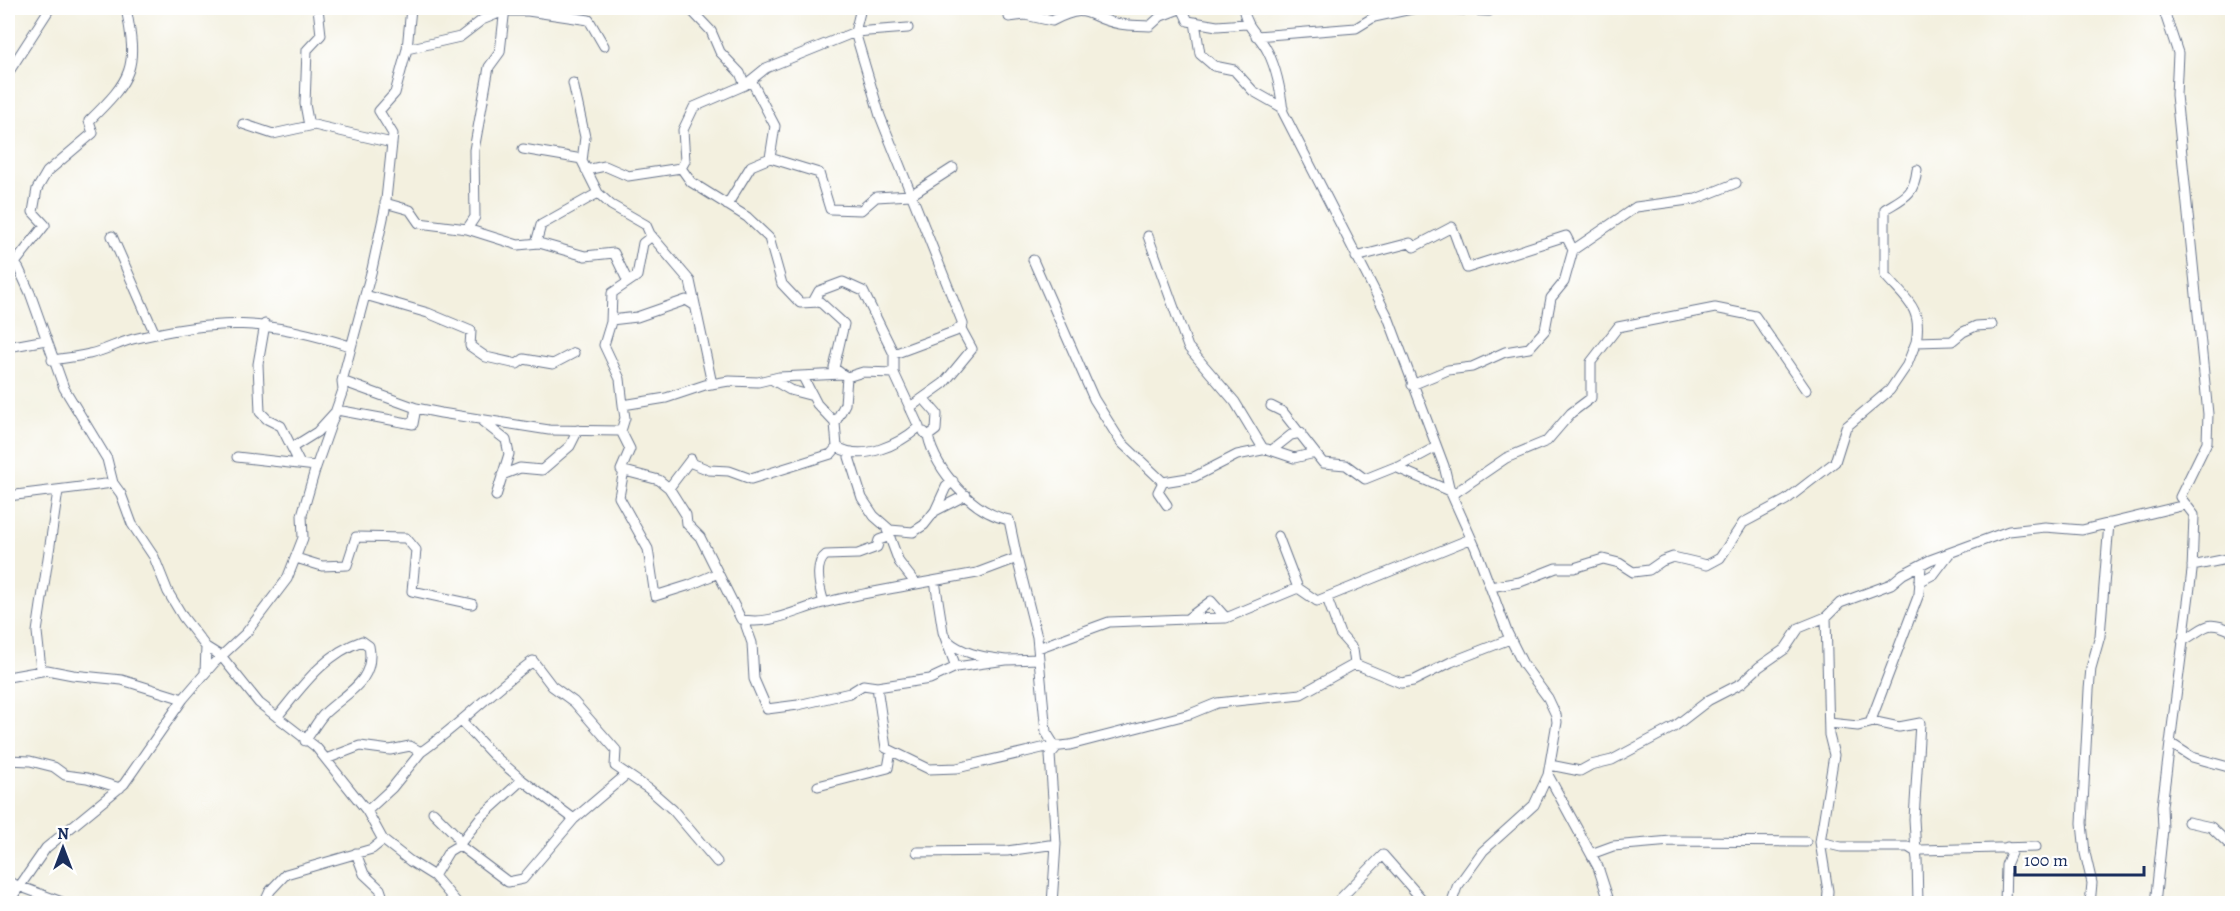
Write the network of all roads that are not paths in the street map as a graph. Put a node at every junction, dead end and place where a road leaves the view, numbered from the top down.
1 (50, 8) edge
2 (126, 8) edge
3 (318, 8) edge
4 (409, 8) edge
5 (692, 8) edge
6 (861, 8) edge
7 (1243, 8) edge
8 (1416, 8) edge
9 (1422, 8) edge
10 (1492, 8) edge
11 (2163, 8) edge
12 (504, 9) edge
13 (1077, 9) edge
14 (1402, 9) edge
15 (1009, 17) dead end
16 (1195, 22) junction
17 (1246, 24) junction
18 (908, 28) dead end
19 (855, 32) junction
20 (1256, 36) junction
21 (604, 46) dead end
22 (407, 50) junction
23 (8, 73) edge
24 (748, 82) junction
25 (573, 83) dead end
26 (1283, 108) junction
27 (243, 124) dead end
28 (309, 126) junction
29 (392, 143) junction
30 (523, 149) dead end
31 (770, 158) junction
32 (582, 159) junction
33 (681, 168) junction
34 (953, 168) dead end
35 (586, 170) junction
36 (1917, 170) dead end
37 (1736, 183) dead end
38 (598, 193) junction
39 (911, 195) junction
40 (385, 203) junction
41 (728, 204) junction
42 (466, 229) junction
43 (112, 236) dead end
44 (652, 236) junction
45 (1148, 236) dead end
46 (536, 243) junction
47 (1573, 250) junction
48 (8, 253) edge
49 (1356, 257) junction
50 (1033, 260) dead end
51 (15, 263) junction
52 (628, 282) junction
53 (365, 295) junction
54 (813, 302) junction
55 (694, 305) junction
56 (611, 320) junction
57 (265, 324) junction
58 (1992, 325) dead end
59 (960, 327) junction
60 (155, 334) junction
61 (46, 340) junction
62 (1917, 342) junction
63 (350, 346) junction
64 (8, 347) edge
65 (574, 353) dead end
66 (894, 354) junction
67 (52, 360) junction
68 (894, 373) junction
69 (844, 376) junction
70 (803, 377) junction
71 (771, 379) junction
72 (342, 381) junction
73 (712, 384) junction
74 (1412, 386) junction
75 (1806, 390) dead end
76 (813, 396) junction
77 (923, 398) junction
78 (623, 405) junction
79 (1271, 406) dead end
80 (416, 408) junction
81 (909, 408) junction
82 (337, 410) junction
83 (481, 420) junction
84 (835, 423) junction
85 (919, 427) junction
86 (578, 429) junction
87 (621, 431) junction
88 (1301, 433) junction
89 (928, 436) junction
90 (293, 447) junction
91 (837, 447) junction
92 (1436, 447) junction
93 (1268, 450) junction
94 (852, 452) junction
95 (1315, 453) junction
96 (237, 457) dead end
97 (300, 464) junction
98 (316, 466) junction
99 (1397, 468) junction
100 (624, 470) junction
101 (502, 475) junction
102 (953, 481) junction
103 (1163, 482) junction
104 (113, 483) junction
105 (669, 488) junction
106 (58, 491) junction
107 (1451, 493) junction
108 (966, 495) junction
109 (8, 496) edge
110 (496, 496) dead end
111 (1167, 505) dead end
112 (2186, 505) junction
113 (935, 511) junction
114 (2109, 523) junction
115 (888, 531) junction
116 (1278, 536) dead end
117 (1470, 539) junction
118 (1949, 554) junction
119 (296, 558) junction
120 (1017, 558) junction
121 (2232, 558) edge
122 (1921, 566) junction
123 (2192, 566) junction
124 (718, 573) junction
125 (935, 581) junction
126 (1919, 582) junction
127 (916, 584) junction
128 (1490, 587) junction
129 (1298, 588) junction
130 (1326, 598) junction
131 (824, 603) junction
132 (472, 604) dead end
133 (1826, 617) junction
134 (1226, 618) junction
135 (1187, 619) junction
136 (748, 621) junction
137 (2232, 631) edge
138 (1510, 639) junction
139 (946, 640) junction
140 (2182, 641) junction
141 (206, 647) junction
142 (1038, 648) junction
143 (222, 657) junction
144 (1039, 659) junction
145 (1006, 660) junction
146 (1355, 664) junction
147 (956, 667) junction
148 (41, 669) junction
149 (205, 673) junction
150 (8, 677) edge
151 (878, 687) junction
152 (183, 699) junction
153 (277, 717) junction
154 (461, 721) junction
155 (1871, 721) junction
156 (1830, 723) junction
157 (305, 741) junction
158 (2170, 743) junction
159 (1056, 748) junction
160 (891, 751) junction
161 (422, 752) junction
162 (326, 759) junction
163 (8, 760) edge
164 (1550, 765) junction
165 (2232, 768) edge
166 (627, 774) junction
167 (1548, 775) junction
168 (522, 780) junction
169 (818, 786) dead end
170 (120, 788) junction
171 (367, 811) junction
172 (433, 812) dead end
173 (574, 819) junction
174 (2188, 822) dead end
175 (383, 840) junction
176 (1806, 842) dead end
177 (1820, 842) junction
178 (1056, 844) junction
179 (459, 845) junction
180 (2007, 847) junction
181 (2036, 847) dead end
182 (2232, 847) edge
183 (917, 852) dead end
184 (1916, 852) junction
185 (356, 853) junction
186 (1591, 854) junction
187 (717, 862) dead end
188 (434, 876) junction
189 (8, 882) edge
190 (18, 888) junction
191 (8, 903) edge
192 (67, 903) edge
193 (264, 903) edge
194 (385, 903) edge
195 (458, 903) edge
196 (1052, 903) edge
197 (1335, 903) edge
198 (1426, 903) edge
199 (1451, 903) edge
200 (1610, 903) edge
201 (1827, 903) edge
202 (1918, 903) edge
203 (2005, 903) edge
204 (2090, 903) edge
205 (2155, 903) edge

1 - 23 street
2 - 51 street
3 - 28 street
4 - 22 street
5 - 24 street
6 - 19 street
7 - 17 street
8 - 14 street
9 - 10 street
11 - 112 street
12 - 21 street
12 - 22 street
12 - 42 street
13 - 15 street
13 - 16 street
14 - 20 street
16 - 17 street
16 - 26 street
17 - 20 street
18 - 19 street
19 - 24 street
19 - 39 street
20 - 26 street
22 - 29 street
24 - 31 street
24 - 33 street
25 - 32 street
26 - 49 street
27 - 28 street
28 - 29 street
29 - 40 street
30 - 32 street
31 - 39 street
31 - 41 street
32 - 35 street
33 - 35 street
33 - 41 street
34 - 39 street
35 - 38 street
36 - 62 street
37 - 47 street
38 - 44 street
38 - 46 street
39 - 59 street
40 - 42 street
40 - 53 street
41 - 54 street
42 - 46 street
43 - 60 street
44 - 52 street
44 - 55 street
45 - 93 street
46 - 52 street
47 - 49 street
47 - 74 street
48 - 51 street
49 - 74 street
50 - 103 street
51 - 61 street
52 - 56 street
53 - 63 street
53 - 65 street
54 - 66 street
54 - 69 street
55 - 56 street
55 - 73 street
56 - 78 street
57 - 60 street
57 - 63 street
57 - 90 street
58 - 62 street
59 - 66 street
59 - 77 street
60 - 67 street
61 - 64 street
61 - 67 street
62 - 128 street
63 - 72 street
66 - 68 street
67 - 104 street
68 - 69 street
68 - 81 street
69 - 70 street
69 - 84 street
70 - 71 street
70 - 76 street
71 - 73 street
71 - 76 street
72 - 80 street
72 - 82 street
73 - 78 street
74 - 92 street
75 - 107 street
76 - 84 street
77 - 81 street
77 - 89 street
78 - 87 street
79 - 88 street
80 - 82 street
80 - 83 street
81 - 85 street
82 - 90 street
82 - 98 street
83 - 86 street
83 - 101 street
84 - 91 street
85 - 89 street
85 - 94 street
86 - 87 street
86 - 101 street
87 - 100 street
88 - 93 street
88 - 95 street
89 - 102 street
90 - 97 street
91 - 94 street
91 - 105 street
92 - 99 street
92 - 107 street
93 - 95 street
93 - 103 street
94 - 115 street
95 - 99 street
96 - 97 street
97 - 98 street
98 - 119 street
99 - 107 street
100 - 105 street
100 - 124 street
101 - 110 street
102 - 108 street
102 - 113 street
103 - 111 street
104 - 106 street
104 - 141 street
105 - 124 street
106 - 109 street
106 - 148 street
107 - 117 street
108 - 113 street
108 - 120 street
112 - 114 street
112 - 123 street
113 - 115 street
114 - 118 street
114 - 204 street
115 - 127 street
115 - 131 street
116 - 129 street
117 - 128 street
117 - 130 street
118 - 122 street
118 - 126 street
119 - 132 street
119 - 143 street
120 - 125 street
120 - 142 street
121 - 123 street
122 - 126 street
122 - 133 street
123 - 140 street
124 - 136 street
125 - 127 street
125 - 139 street
126 - 155 street
127 - 131 street
128 - 138 street
129 - 130 street
129 - 134 street
130 - 146 street
131 - 136 street
133 - 156 street
133 - 164 street
134 - 135 street
134 - 135 street
135 - 142 street
136 - 151 street
137 - 140 street
138 - 146 street
138 - 164 street
139 - 145 street
139 - 147 street
140 - 158 street
141 - 143 street
141 - 149 street
142 - 144 street
143 - 149 street
143 - 153 street
144 - 145 street
144 - 159 street
145 - 147 street
146 - 159 street
147 - 151 street
148 - 150 street
148 - 152 street
149 - 152 street
151 - 160 street
152 - 170 street
153 - 157 street
153 - 157 street
154 - 161 street
154 - 166 street
154 - 168 street
155 - 156 street
155 - 184 street
156 - 177 street
157 - 162 street
158 - 165 street
158 - 205 street
159 - 160 street
159 - 178 street
160 - 169 street
161 - 162 street
161 - 171 street
162 - 171 street
163 - 170 street
164 - 167 street
166 - 173 street
166 - 187 street
167 - 186 street
167 - 199 street
168 - 173 street
168 - 179 street
170 - 190 street
171 - 175 street
172 - 179 street
173 - 179 street
174 - 182 street
175 - 185 street
175 - 188 street
176 - 186 street
177 - 184 street
177 - 201 street
178 - 183 street
178 - 196 street
179 - 188 street
180 - 181 street
180 - 184 street
180 - 203 street
184 - 202 street
185 - 193 street
185 - 194 street
186 - 200 street
188 - 195 street
189 - 190 street
190 - 191 street
190 - 192 street
197 - 198 street

